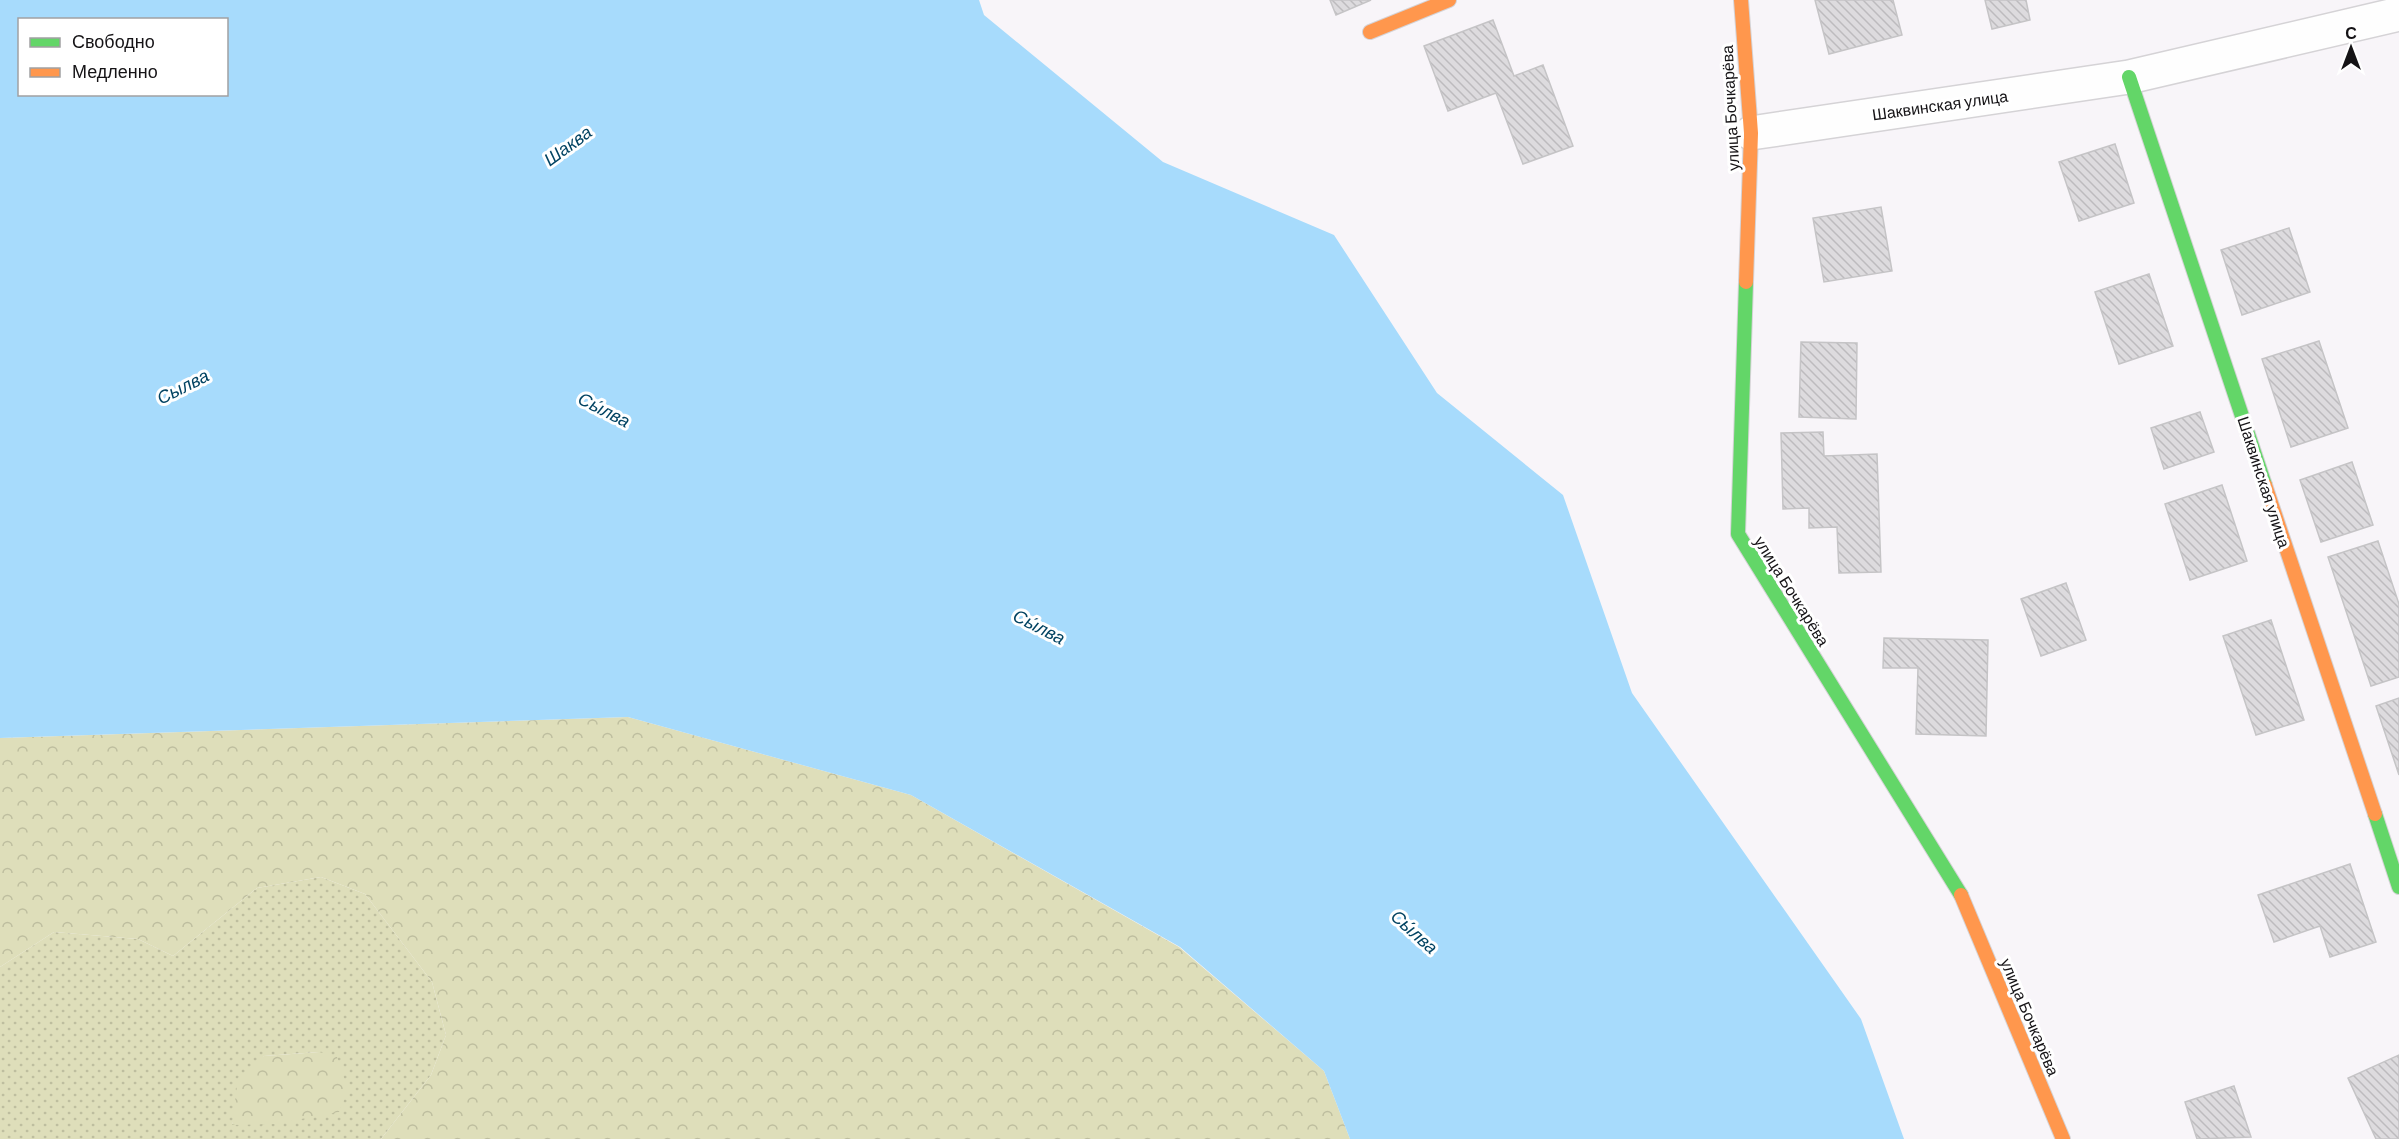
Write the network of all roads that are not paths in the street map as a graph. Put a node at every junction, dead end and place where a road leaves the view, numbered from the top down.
1 (1449, 0) edge
2 (1741, 0) edge
3 (2399, 14) edge
4 (1370, 32) dead end
5 (2129, 77) junction
6 (1751, 133) junction
7 (2399, 887) edge
8 (2063, 1139) edge

1 - 4 street
2 - 6 street, улица Бочкарёва
3 - 5 street, Шаквинская улица
5 - 6 street, Шаквинская улица
5 - 7 street, Шаквинская улица
6 - 8 street, улица Бочкарёва

